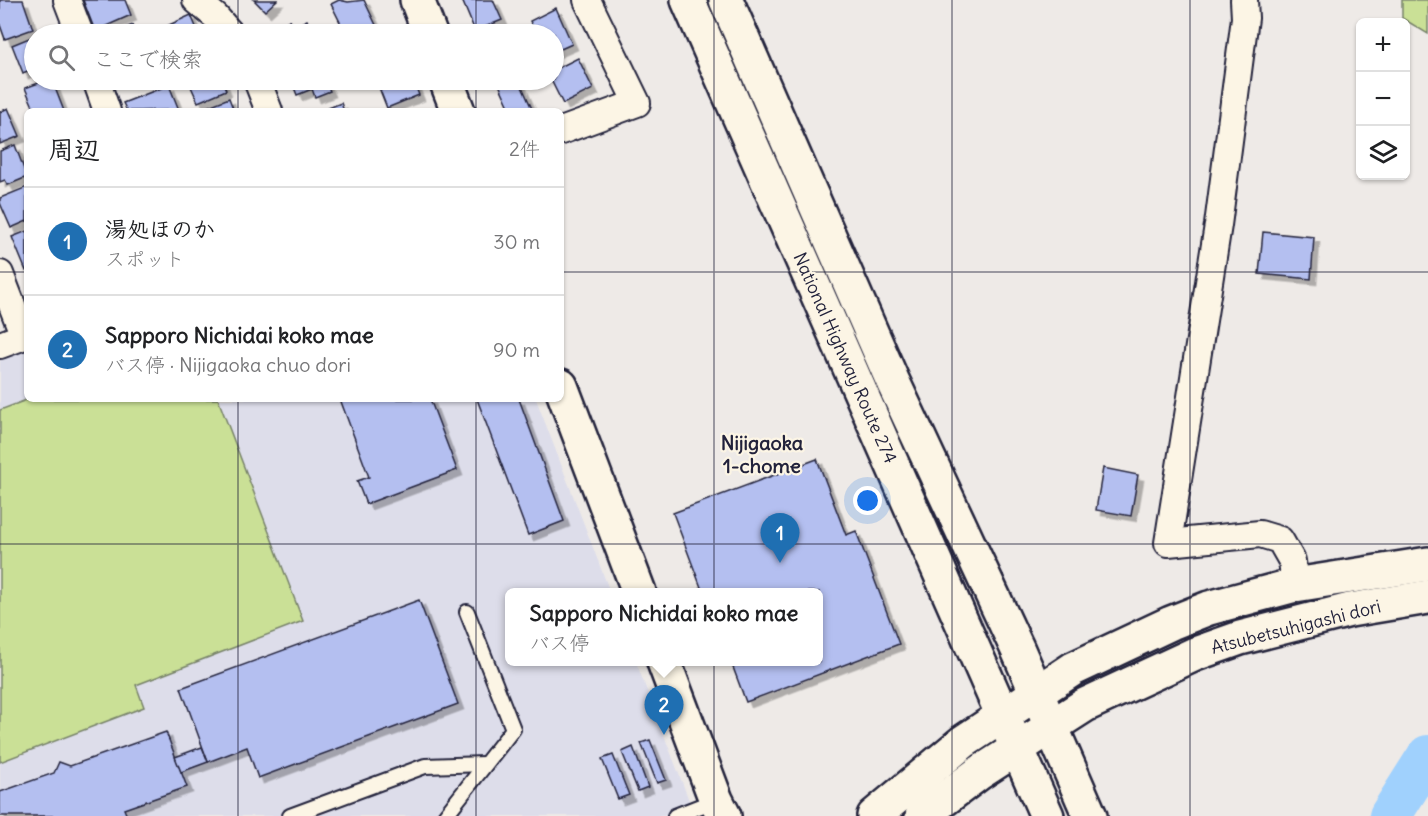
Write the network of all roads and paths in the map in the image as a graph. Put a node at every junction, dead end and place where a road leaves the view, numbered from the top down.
1 (67, 0) edge
2 (196, 0) edge
3 (417, 0) edge
4 (587, 0) edge
5 (688, 0) edge
6 (726, 0) edge
7 (1244, 0) edge
8 (76, 24) edge
9 (222, 24) edge
10 (426, 24) edge
11 (100, 90) edge
12 (261, 90) edge
13 (450, 90) edge
14 (106, 108) edge
15 (268, 108) edge
16 (457, 108) edge
17 (564, 130) edge
18 (0, 274) edge
19 (24, 331) edge
20 (24, 337) edge
21 (0, 345) edge
22 (564, 394) edge
23 (1428, 564) edge
24 (1294, 585) junction
25 (637, 588) edge
26 (1428, 597) edge
27 (467, 612) dead end
28 (666, 666) edge
29 (1035, 693) junction
30 (1002, 716) junction
31 (1050, 726) junction
32 (1017, 748) junction
33 (485, 764) junction
34 (720, 808) edge
35 (290, 816) edge
36 (445, 816) edge
37 (675, 816) edge
38 (874, 816) edge
39 (922, 816) edge
40 (1047, 816) edge
41 (1090, 816) edge

1 - 8 street
2 - 9 street
3 - 10 main road
4 - 17 street
5 - 30 main road, National Highway Route 274
6 - 29 main road, National Highway Route 274
7 - 24 street
11 - 14 street
12 - 15 street
13 - 16 main road
18 - 19 street
20 - 21 street
22 - 25 main road
23 - 24 main road, Atsubetsuhigashi dori
24 - 29 main road, Atsubetsuhigashi dori
26 - 31 main road, Atsubetsuhigashi dori
27 - 33 lane
28 - 34 main road
29 - 30 main road, Atsubetsuhigashi dori
29 - 31 main road, National Highway Route 274
30 - 32 main road, National Highway Route 274
30 - 38 main road, Atsubetsuhigashi dori
31 - 32 main road, Atsubetsuhigashi dori
31 - 41 main road, National Highway Route 274
32 - 39 main road, Atsubetsuhigashi dori
32 - 40 main road, National Highway Route 274
33 - 35 lane
33 - 36 lane
34 - 37 lane

